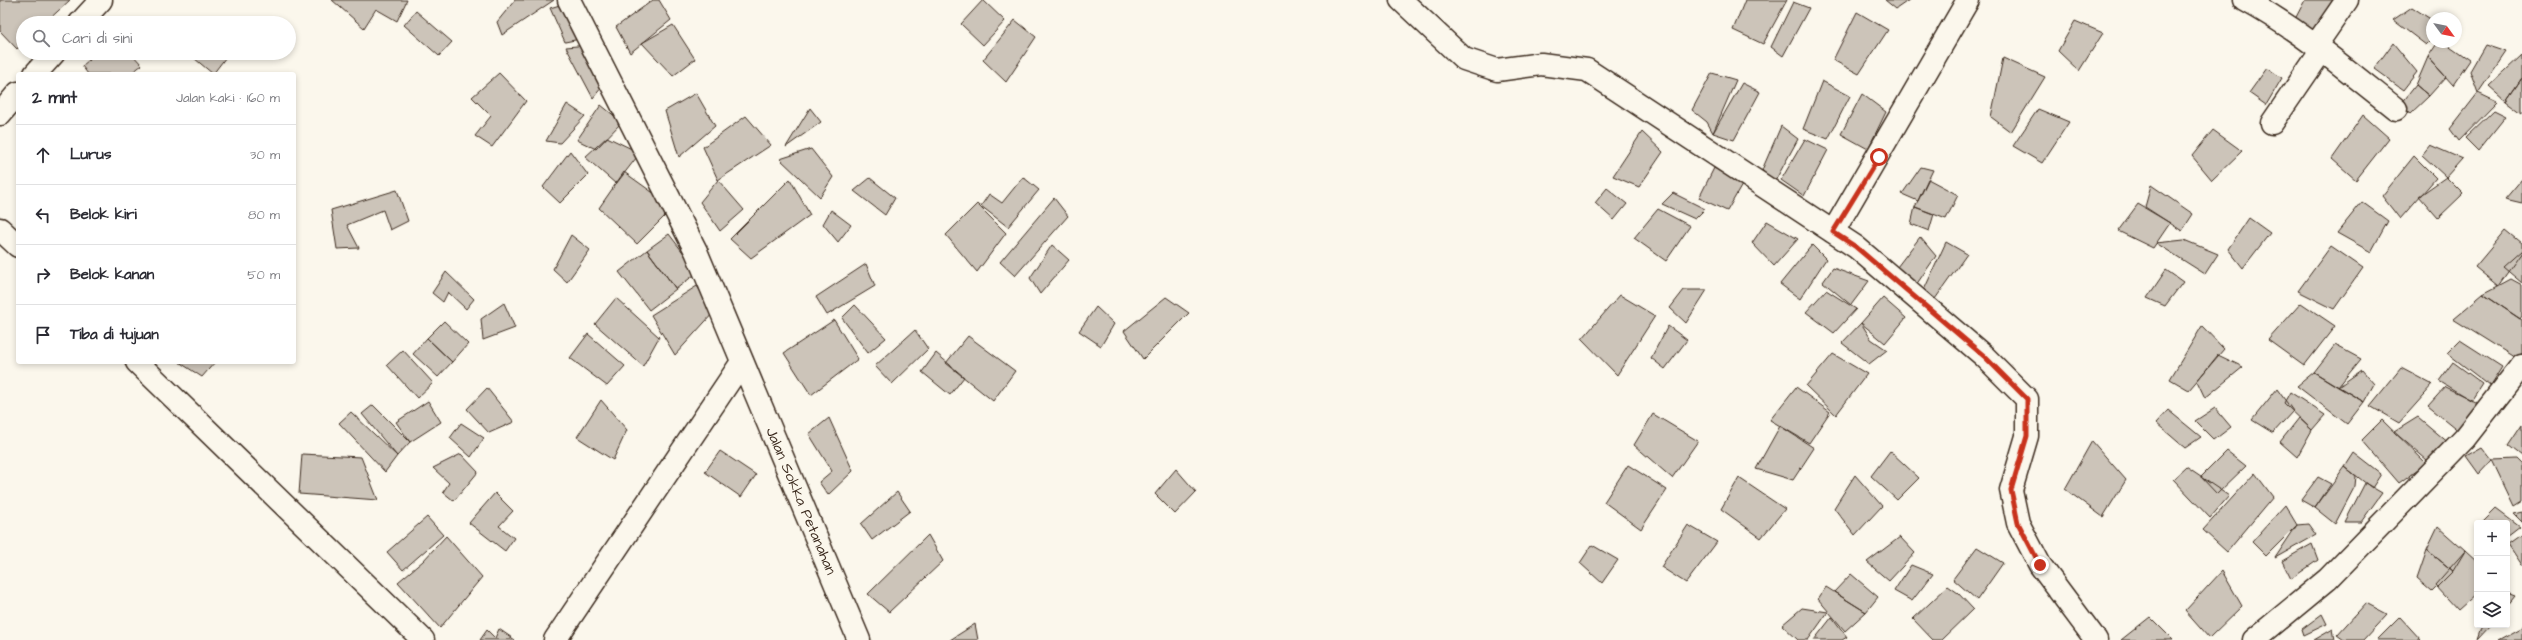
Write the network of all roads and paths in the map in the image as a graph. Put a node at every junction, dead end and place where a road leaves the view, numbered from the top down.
1 (101, 0) edge
2 (570, 0) edge
3 (1401, 0) edge
4 (1968, 0) edge
5 (2245, 0) edge
6 (2347, 0) edge
7 (86, 16) edge
8 (2319, 48) junction
9 (48, 60) edge
10 (37, 72) edge
11 (16, 95) edge
12 (2396, 109) dead end
13 (0, 114) edge
14 (2272, 122) dead end
15 (0, 229) edge
16 (1833, 232) junction
17 (16, 244) edge
18 (742, 362) junction
19 (139, 364) edge
20 (2522, 365) edge
21 (423, 640) edge
22 (555, 640) edge
23 (859, 640) edge
24 (2096, 640) edge
25 (2254, 640) edge

1 - 7 street
2 - 18 street, Jalan Sokka Petanahan
3 - 16 street
4 - 16 street
5 - 8 street
6 - 8 street
8 - 12 street
8 - 14 street
9 - 10 street
11 - 13 street
15 - 17 street
16 - 24 street
18 - 22 street
18 - 23 street, Jalan Sokka Petanahan
19 - 21 street
20 - 25 street

